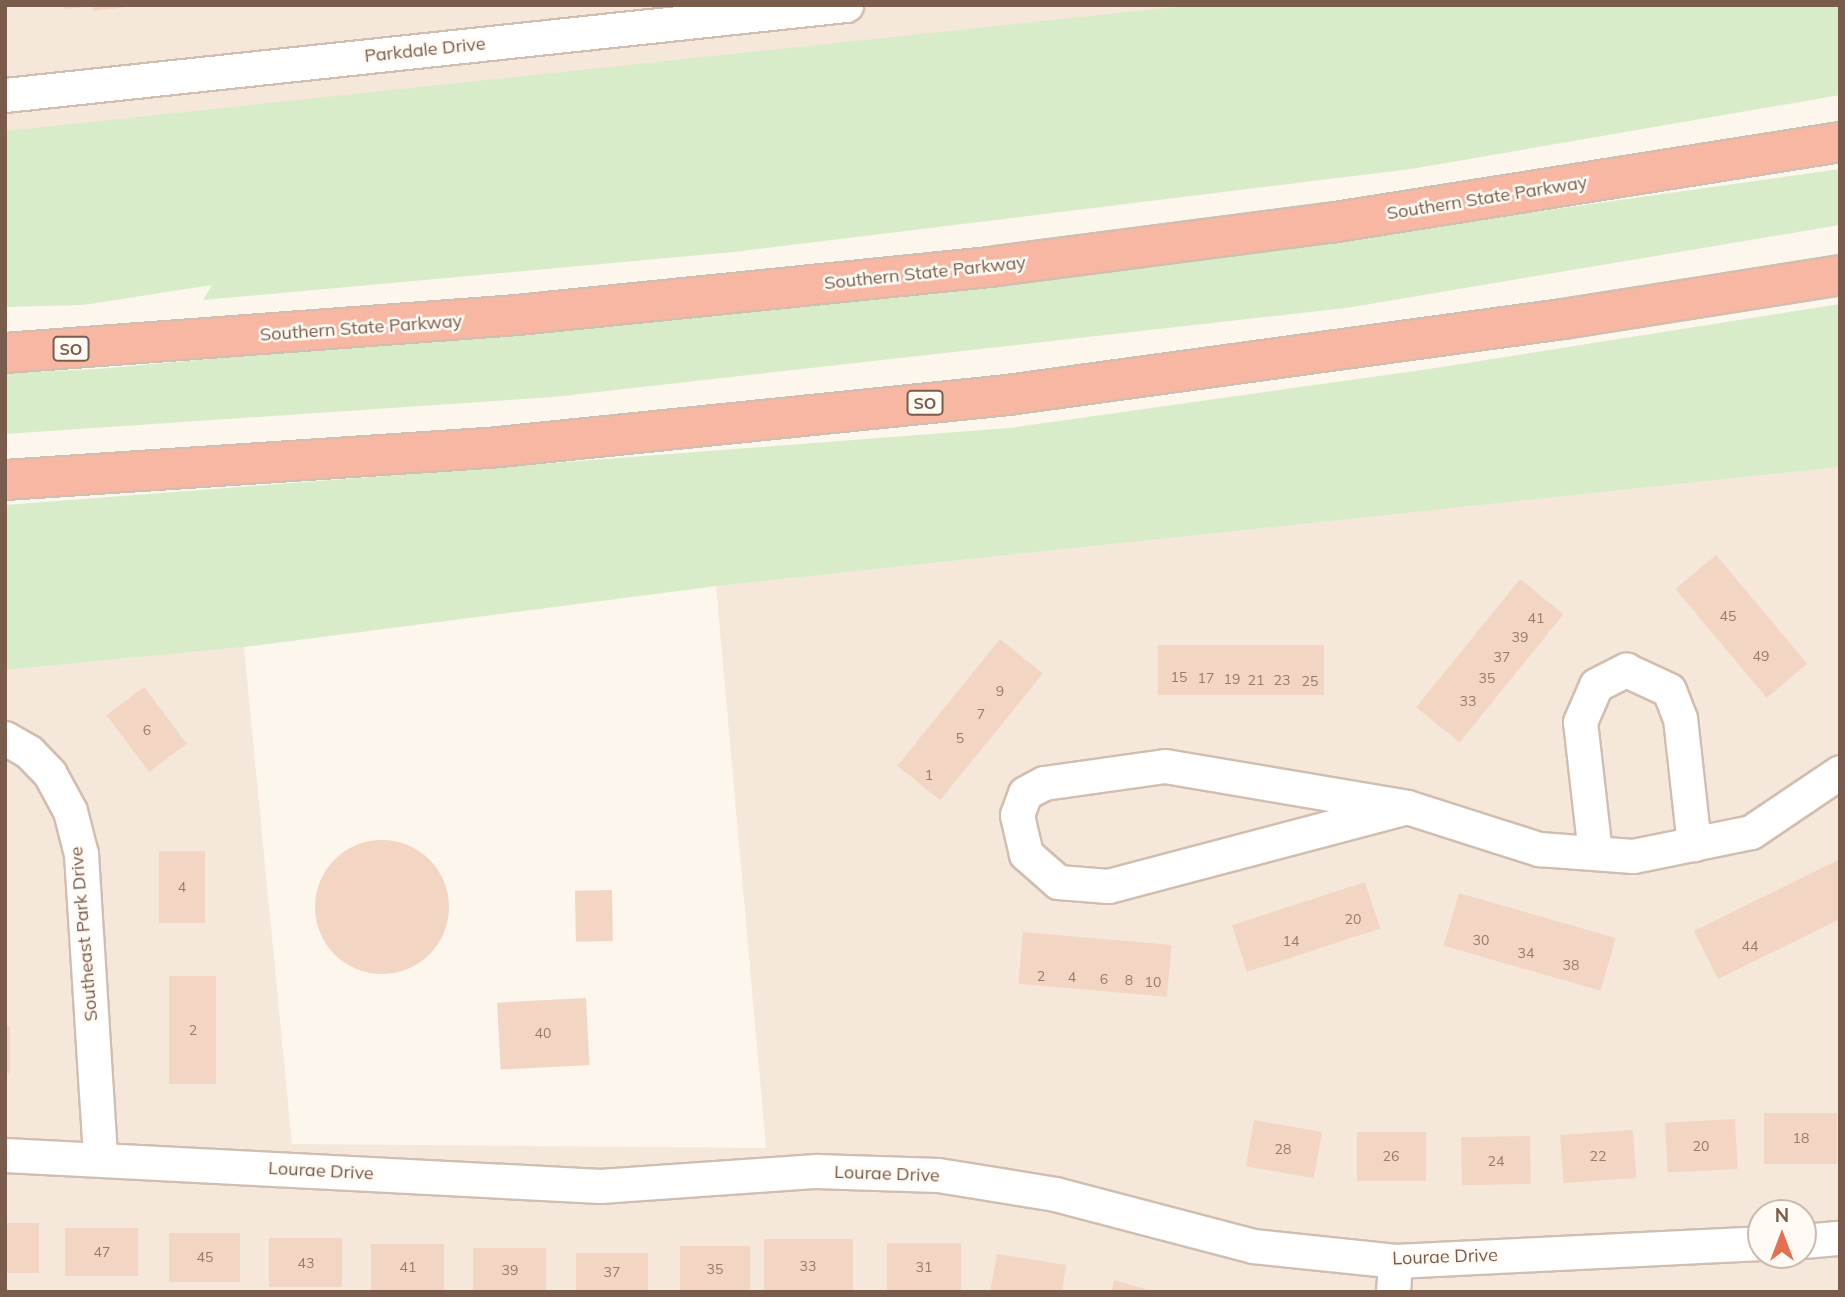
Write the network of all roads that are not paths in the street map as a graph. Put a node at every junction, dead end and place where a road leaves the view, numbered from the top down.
1 (846, 5) edge
2 (5, 95) edge
3 (1840, 142) edge
4 (1840, 275) edge
5 (5, 353) edge
6 (5, 480) edge
7 (5, 738) edge
8 (1840, 772) edge
9 (1407, 807) junction
10 (1694, 844) junction
11 (1595, 853) junction
12 (5, 1155) edge
13 (100, 1158) junction
14 (1840, 1238) edge
15 (1817, 1240) edge
16 (1747, 1244) edge
17 (1394, 1276) edge

1 - 2 street, Parkdale Drive
3 - 5 highway, Southern State Parkway / SO
4 - 6 highway, SO
7 - 13 street, Southeast Park Drive
8 - 10 street
9 - 9 street
9 - 11 street
10 - 11 street
10 - 11 street
12 - 13 street, Lourae Drive
13 - 17 street, Lourae Drive
14 - 15 street
16 - 17 street, Lourae Drive

